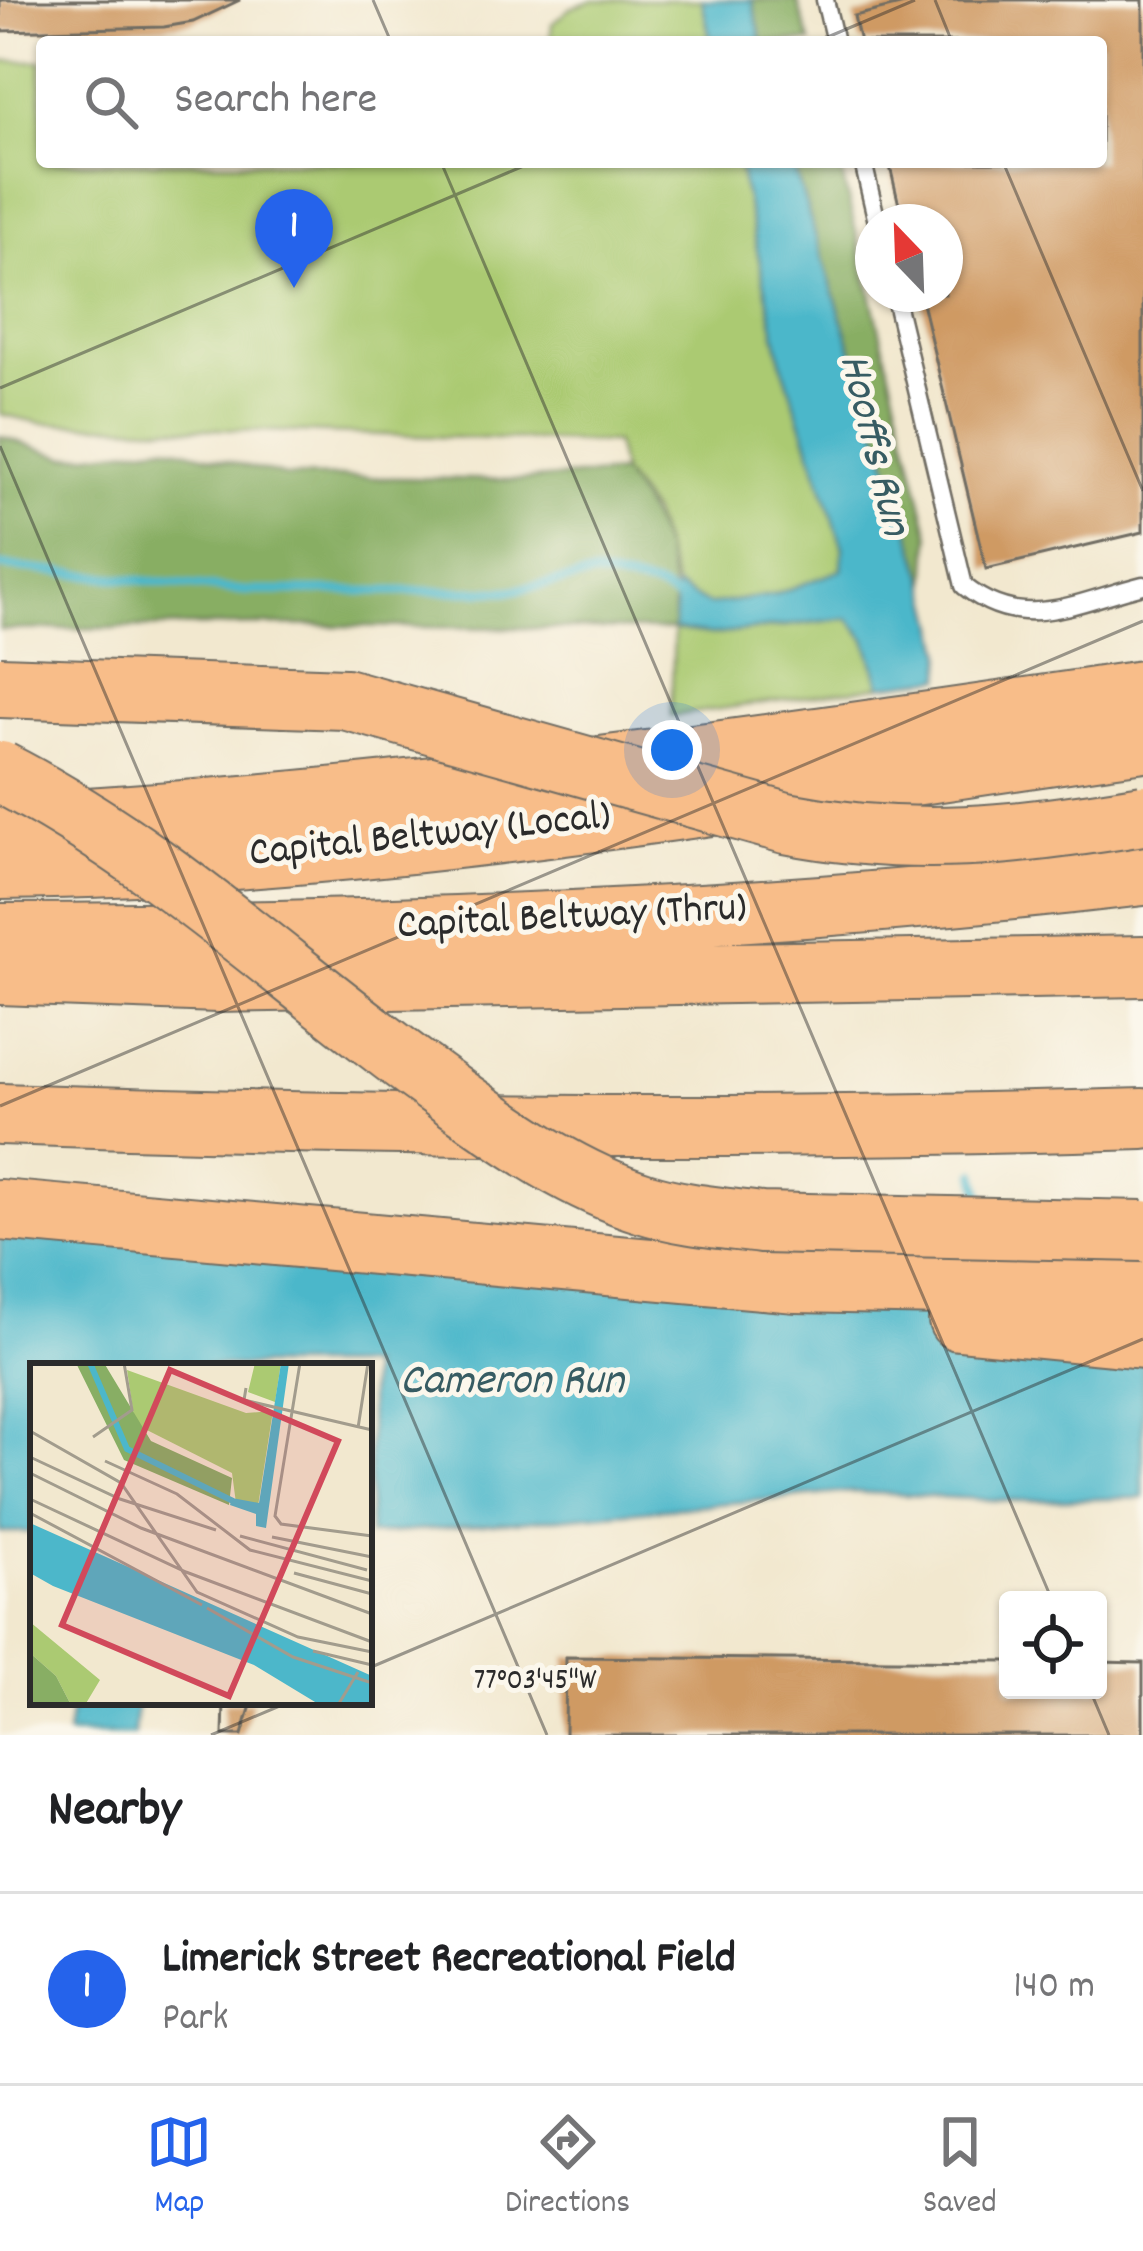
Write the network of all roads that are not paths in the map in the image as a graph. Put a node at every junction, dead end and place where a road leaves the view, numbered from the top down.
1 (825, 0) edge
2 (834, 36) edge
3 (864, 168) edge
4 (873, 204) edge
5 (898, 312) edge
6 (1143, 585) edge
7 (1143, 668) edge
8 (0, 687) edge
9 (1143, 691) edge
10 (1000, 712) junction
11 (1143, 741) edge
12 (0, 772) edge
13 (1143, 815) edge
14 (0, 823) edge
15 (0, 869) edge
16 (1143, 874) edge
17 (0, 934) edge
18 (1143, 965) edge
19 (0, 974) edge
20 (0, 1114) edge
21 (1143, 1119) edge
22 (0, 1210) edge
23 (1143, 1232) edge
24 (796, 1282) junction
25 (1143, 1289) edge
26 (1143, 1338) edge

1 - 2 lane
3 - 4 lane
5 - 6 lane
7 - 10 highway
8 - 13 highway, bridge
9 - 10 highway
10 - 14 highway
11 - 15 highway, Capital Beltway (Local)
12 - 23 highway, bridge
16 - 17 highway, Capital Beltway (Thru)
18 - 19 highway
20 - 21 highway
22 - 24 highway
24 - 25 highway
24 - 26 highway

